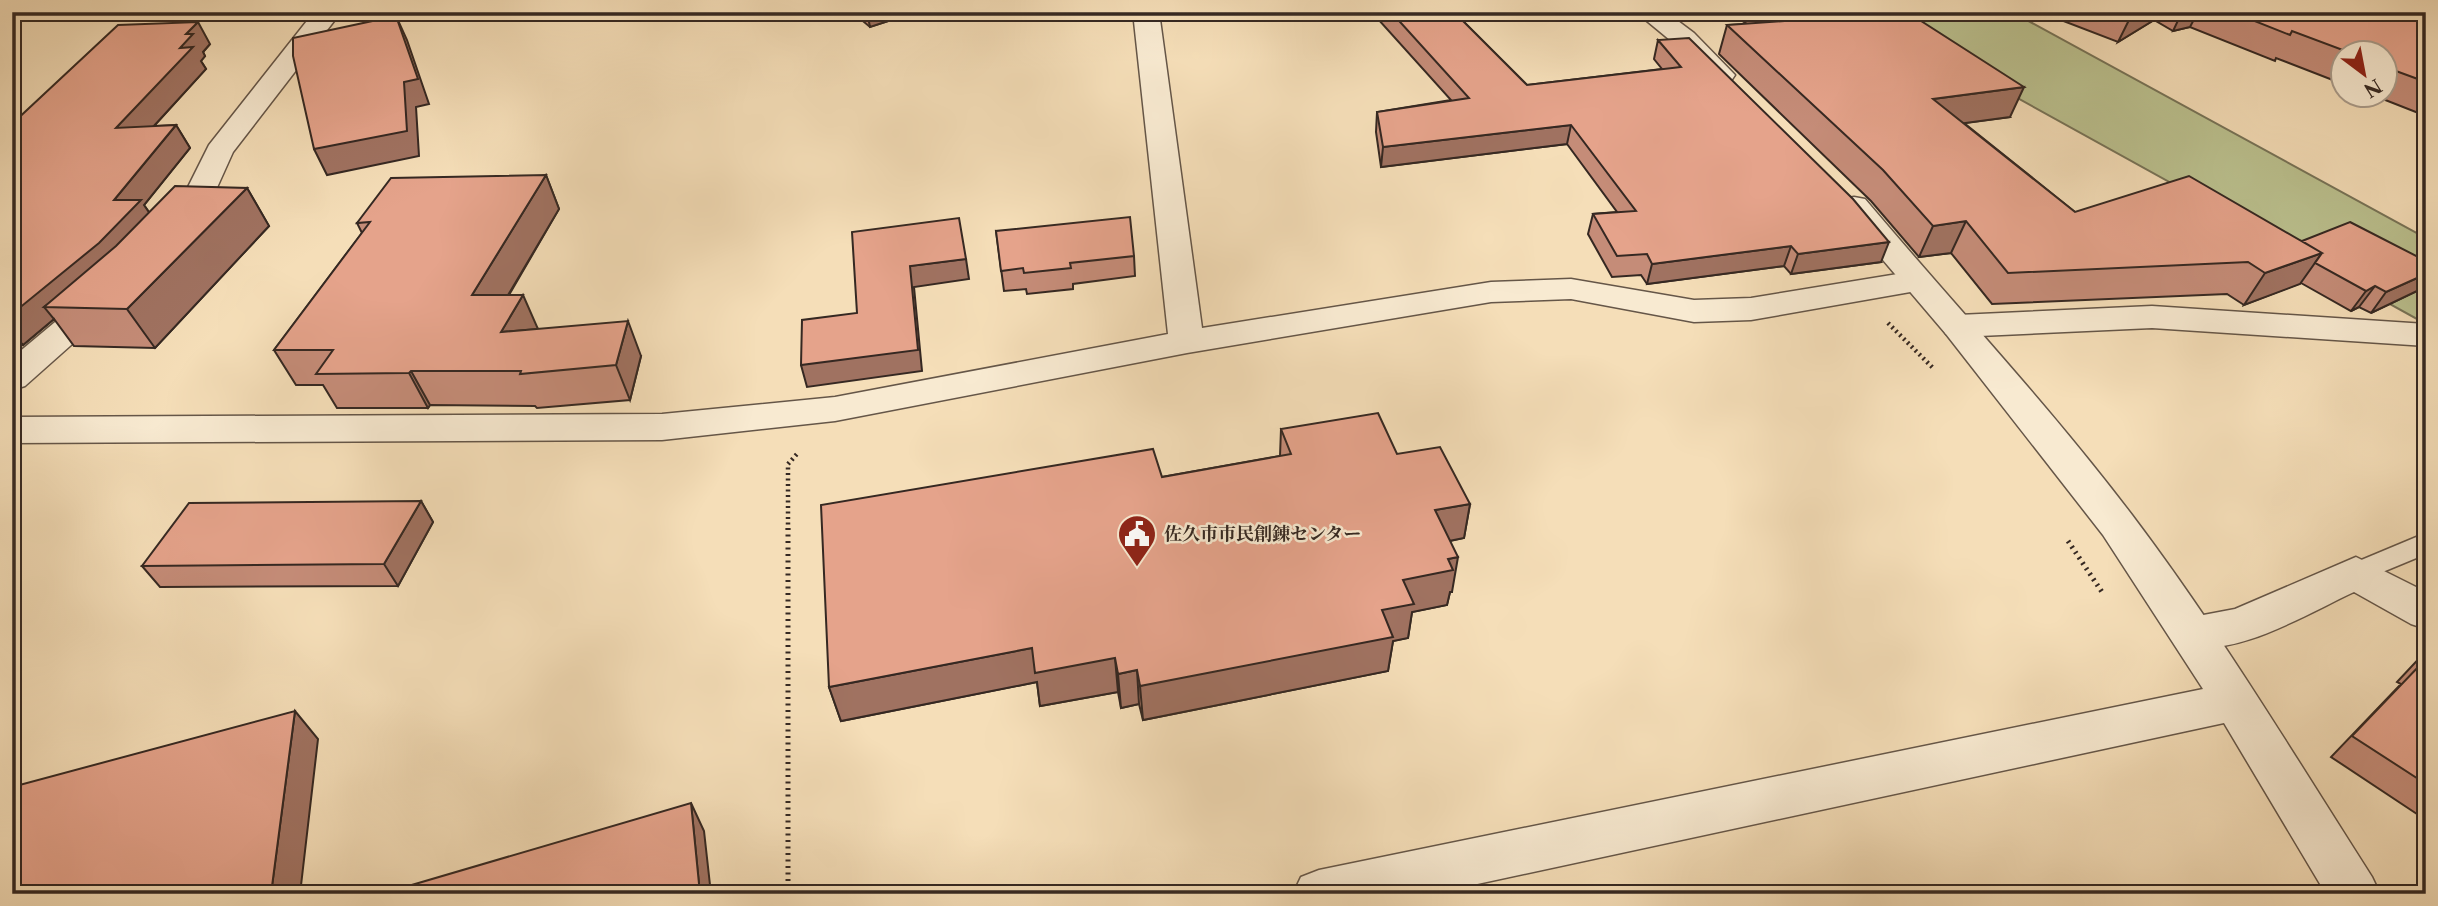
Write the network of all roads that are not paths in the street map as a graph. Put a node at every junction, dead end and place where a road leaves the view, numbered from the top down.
1 (328, 12) edge
2 (1146, 12) edge
3 (1649, 12) edge
4 (1743, 96) edge
5 (1829, 182) edge
6 (157, 246) edge
7 (129, 276) edge
8 (1916, 281) junction
9 (1958, 326) junction
10 (2426, 335) edge
11 (1187, 342) junction
12 (12, 378) edge
13 (12, 430) edge
14 (2426, 543) edge
15 (2356, 573) junction
16 (2426, 612) edge
17 (2192, 632) junction
18 (2234, 702) junction
19 (1319, 894) edge
20 (2354, 894) edge

1 - 6 street
2 - 11 street
3 - 4 street
5 - 8 street
7 - 12 street
8 - 9 street
8 - 11 street
9 - 10 street
9 - 17 street
11 - 13 street
14 - 15 lane
15 - 16 street
15 - 17 street
17 - 18 street
18 - 19 street
18 - 20 street

